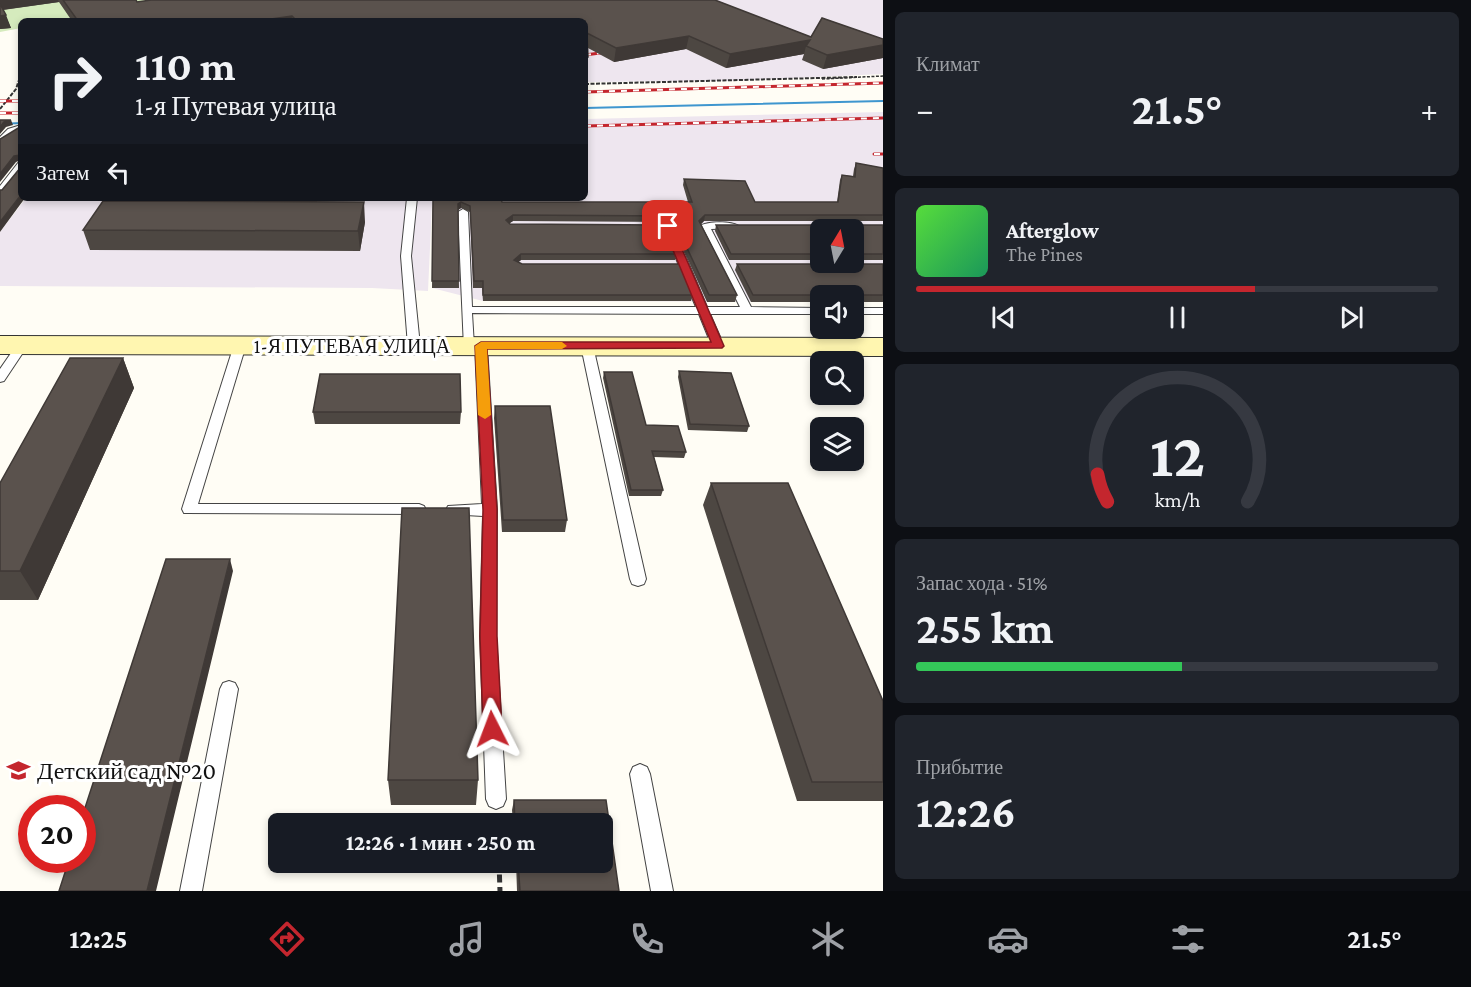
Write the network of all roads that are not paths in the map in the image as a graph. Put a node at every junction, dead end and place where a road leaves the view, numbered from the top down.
1 (18, 128) edge
2 (0, 141) edge
3 (18, 169) edge
4 (0, 192) edge
5 (412, 201) edge
6 (463, 212) edge
7 (632, 226) edge
8 (741, 226) edge
9 (672, 265) edge
10 (684, 265) junction
11 (467, 310) junction
12 (703, 310) junction
13 (747, 310) junction
14 (810, 310) edge
15 (864, 310) edge
16 (883, 310) edge
17 (11, 345) edge
18 (240, 345) junction
19 (414, 346) junction
20 (475, 346) junction
21 (587, 346) junction
22 (718, 346) junction
23 (883, 347) edge
24 (0, 378) edge
25 (490, 510) junction
26 (638, 579) dead end
27 (229, 689) dead end
28 (640, 774) dead end
29 (496, 799) dead end
30 (191, 891) edge
31 (662, 891) edge

1 - 2 lane
3 - 4 lane
5 - 19 lane
6 - 11 lane
7 - 10 lane
8 - 13 lane
9 - 10 lane
10 - 12 lane
11 - 12 lane
11 - 20 lane
12 - 13 lane
12 - 22 lane
13 - 14 lane
15 - 16 lane
17 - 18 street, 1-Я ПУТЕВАЯ УЛИЦА
17 - 24 lane
18 - 19 street, 1-Я ПУТЕВАЯ УЛИЦА
18 - 25 lane
19 - 20 street, 1-Я ПУТЕВАЯ УЛИЦА
20 - 21 street, 1-Я ПУТЕВАЯ УЛИЦА
20 - 25 lane
21 - 22 street, 1-Я ПУТЕВАЯ УЛИЦА
21 - 26 lane
22 - 23 street, 1-Я ПУТЕВАЯ УЛИЦА
25 - 29 lane
27 - 30 lane
28 - 31 lane

